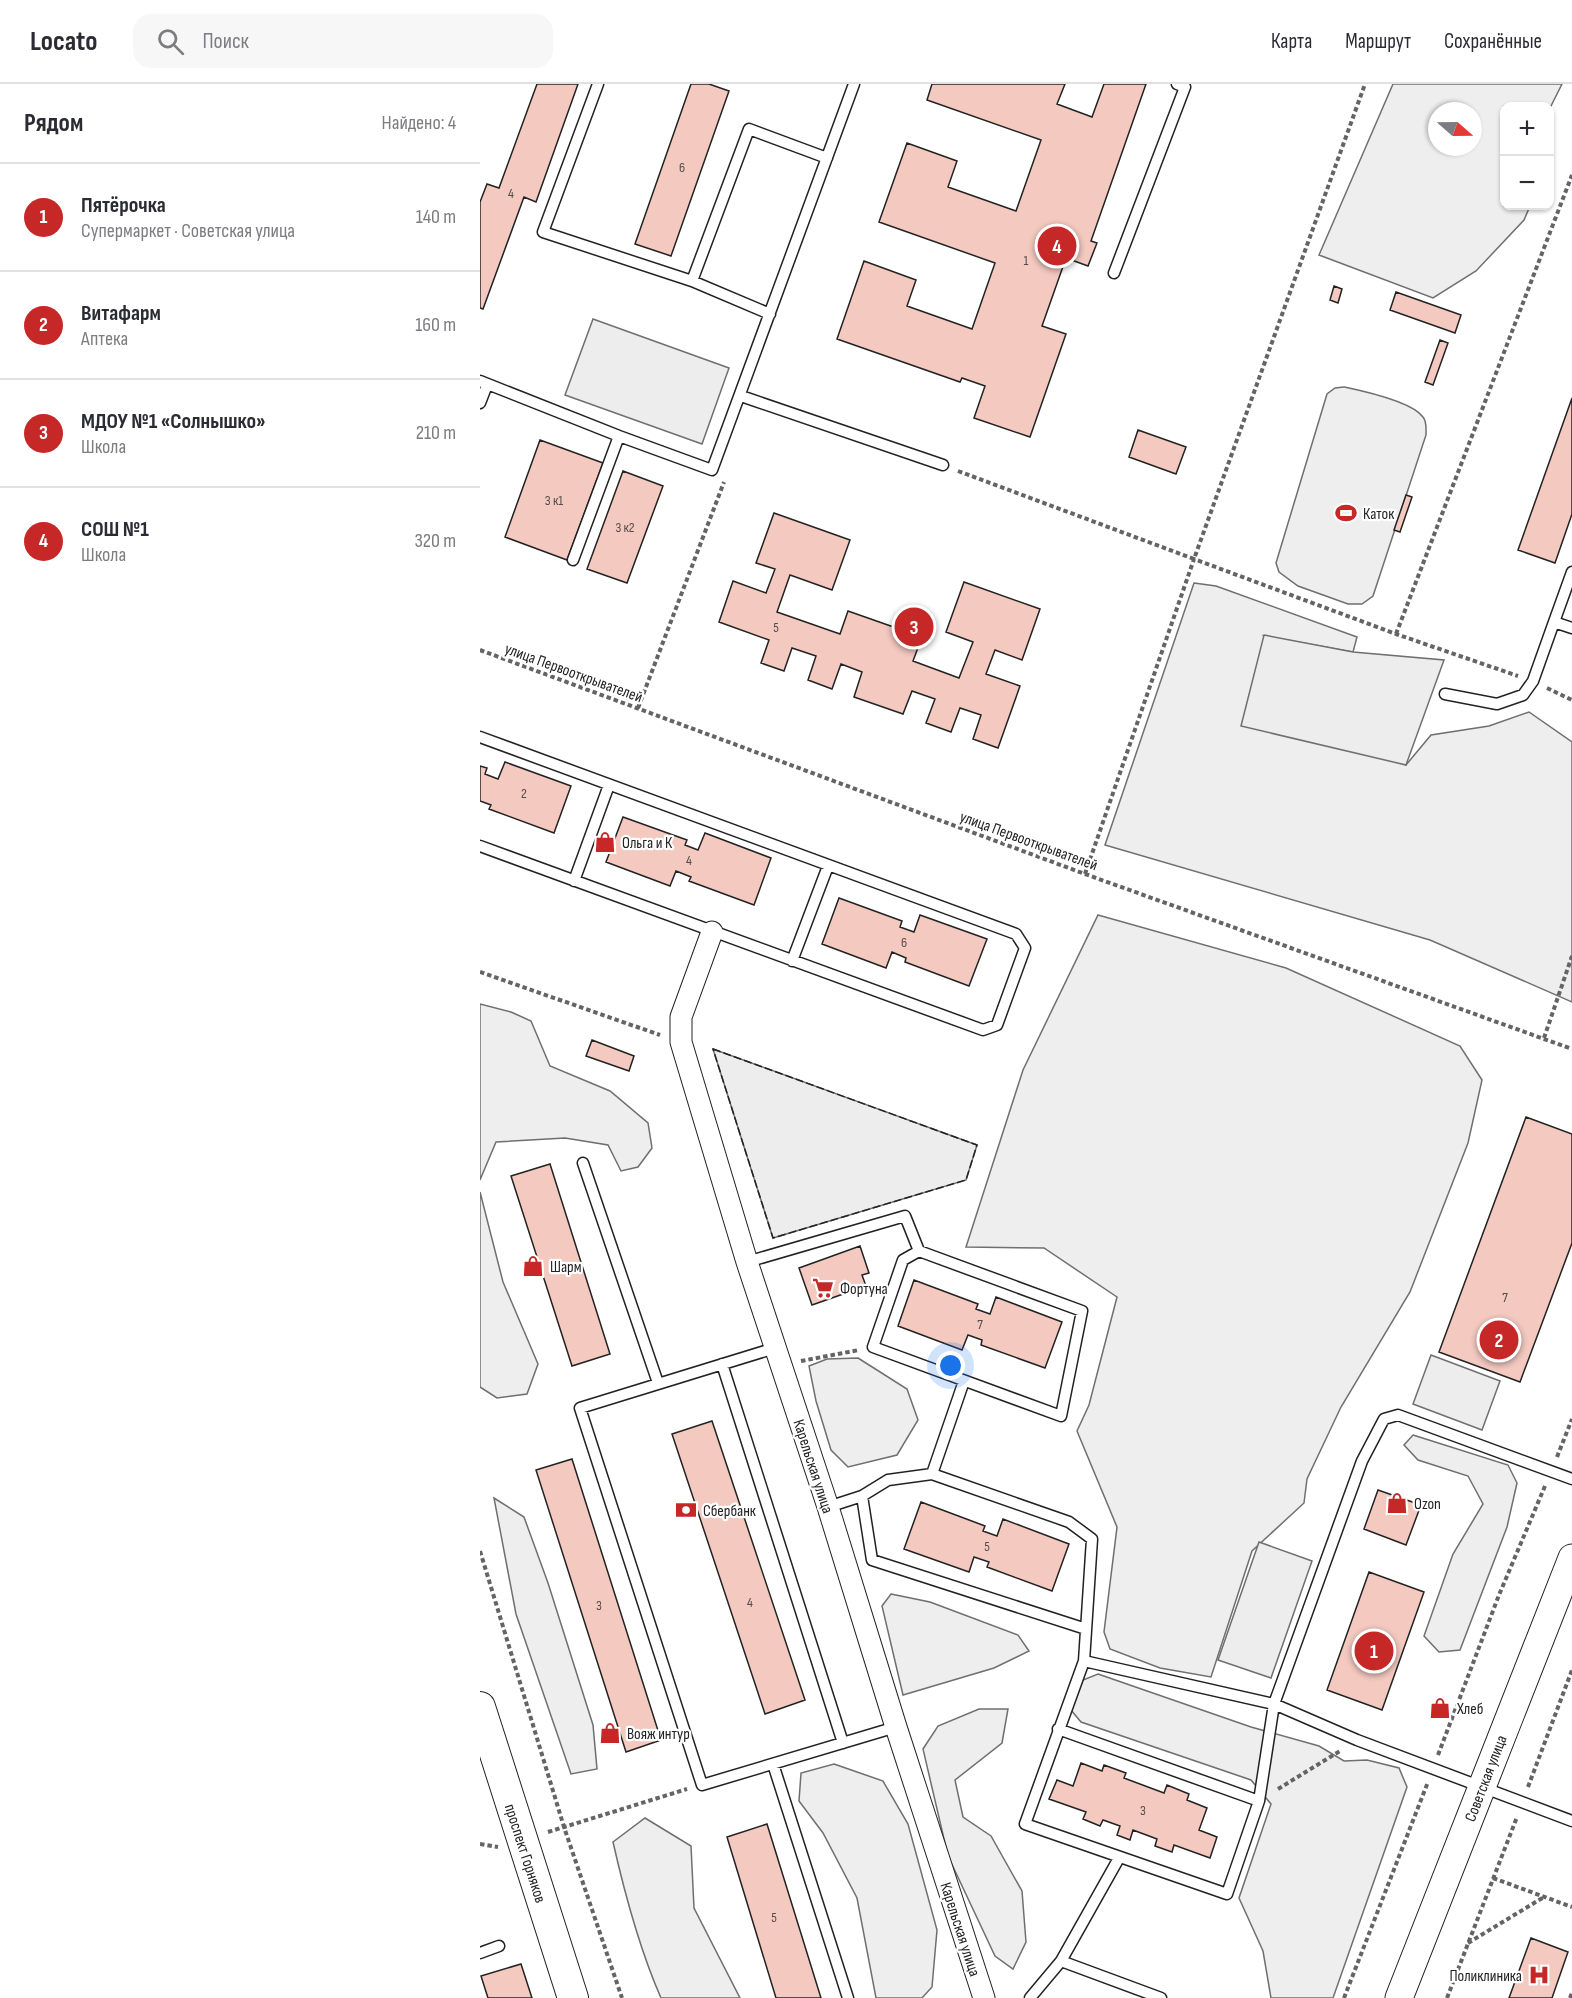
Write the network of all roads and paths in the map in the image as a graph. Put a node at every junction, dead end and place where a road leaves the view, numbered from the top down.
1 (598, 84) edge
2 (854, 84) edge
3 (1177, 84) edge
4 (1365, 84) edge
5 (827, 158) junction
6 (1572, 175) edge
7 (1114, 273) dead end
8 (692, 281) junction
9 (770, 314) junction
10 (483, 383) edge
11 (741, 396) junction
12 (480, 402) edge
13 (619, 436) junction
14 (943, 465) joint
15 (1194, 559) junction
16 (573, 560) dead end
17 (1572, 572) edge
18 (1554, 622) junction
19 (1572, 628) edge
20 (1396, 634) junction
21 (480, 650) edge
22 (1533, 681) junction
23 (1445, 694) dead end
24 (1572, 700) edge
25 (480, 737) edge
26 (609, 785) junction
27 (480, 846) edge
28 (828, 866) junction
29 (1084, 874) junction
30 (574, 881) junction
31 (712, 932) junction
32 (1572, 956) edge
33 (792, 961) junction
34 (480, 972) edge
35 (1544, 1038) junction
36 (681, 1042) junction
37 (1572, 1049) edge
38 (583, 1163) dead end
39 (919, 1251) junction
40 (747, 1262) junction
41 (873, 1347) junction
42 (777, 1356) junction
43 (722, 1364) junction
44 (964, 1381) junction
45 (658, 1383) junction
46 (1572, 1419) edge
47 (1551, 1472) junction
48 (932, 1474) junction
49 (1572, 1479) edge
50 (862, 1496) junction
51 (828, 1507) junction
52 (480, 1551) edge
53 (1572, 1558) edge
54 (1086, 1629) junction
55 (1084, 1660) junction
56 (1572, 1670) edge
57 (1274, 1704) junction
58 (480, 1707) edge
59 (896, 1726) junction
60 (1058, 1730) junction
61 (1357, 1740) junction
62 (843, 1743) junction
63 (773, 1764) junction
64 (1432, 1769) junction
65 (702, 1785) junction
66 (1481, 1787) junction
67 (1259, 1801) junction
68 (1522, 1802) junction
69 (1572, 1821) edge
70 (564, 1827) junction
71 (1119, 1857) junction
72 (1493, 1878) junction
73 (1544, 1897) junction
74 (1572, 1907) edge
75 (1468, 1943) junction
76 (498, 1946) dead end
77 (480, 1953) edge
78 (1061, 1961) junction
79 (1572, 1993) edge
80 (573, 1998) edge
81 (622, 1998) edge
82 (848, 1998) edge
83 (984, 1998) edge
84 (1030, 1998) edge
85 (1161, 1998) edge
86 (1344, 1998) edge
87 (1399, 1998) edge
88 (1447, 1998) edge
89 (1570, 1998) edge

1 - 8 lane
2 - 5 lane
3 - 7 lane
4 - 15 path
5 - 8 lane
5 - 9 lane
6 - 20 path
8 - 9 lane
9 - 11 lane
10 - 12 lane
10 - 13 lane
11 - 13 lane
11 - 14 lane
13 - 16 lane
14 - 15 path
15 - 20 path
15 - 29 path
17 - 18 lane
18 - 19 lane
18 - 22 lane
20 - 22 path
21 - 29 path, улица Первооткрывателей
22 - 23 lane
22 - 24 path
25 - 26 lane
26 - 28 lane
26 - 30 lane
27 - 30 lane
28 - 33 lane
28 - 33 lane
29 - 35 path, улица Первооткрывателей
30 - 31 lane
31 - 33 lane
31 - 36 street, Карельская улица
32 - 35 path
34 - 36 path
35 - 37 path, улица Первооткрывателей
36 - 40 street, Карельская улица
38 - 45 lane
39 - 40 lane
39 - 41 lane
39 - 44 lane
40 - 42 street, Карельская улица
41 - 42 path
41 - 44 lane
42 - 43 lane
42 - 51 street, Карельская улица
43 - 45 lane
43 - 62 lane
44 - 48 lane
45 - 65 lane
46 - 47 path
47 - 49 lane
47 - 57 lane
47 - 64 path
48 - 50 lane
48 - 54 lane
50 - 51 lane
50 - 54 lane
51 - 59 street, Карельская улица
52 - 70 path
53 - 66 street, Советская улица
54 - 55 lane
55 - 57 lane
55 - 60 lane
56 - 68 path
57 - 61 lane
57 - 67 lane
58 - 80 main road, проспект Горняков
59 - 62 lane
59 - 83 street, Карельская улица
60 - 67 lane
60 - 71 lane
61 - 64 lane
61 - 67 path
62 - 63 lane
63 - 65 lane
63 - 82 lane
64 - 66 lane
64 - 86 path
65 - 70 path
66 - 68 lane
66 - 87 street, Советская улица
67 - 71 lane
68 - 69 lane
68 - 72 path
70 - 81 path
71 - 78 lane
72 - 73 path
72 - 75 path
73 - 74 path
73 - 75 path
75 - 88 path
76 - 77 lane
78 - 84 lane
78 - 85 lane
79 - 89 path

